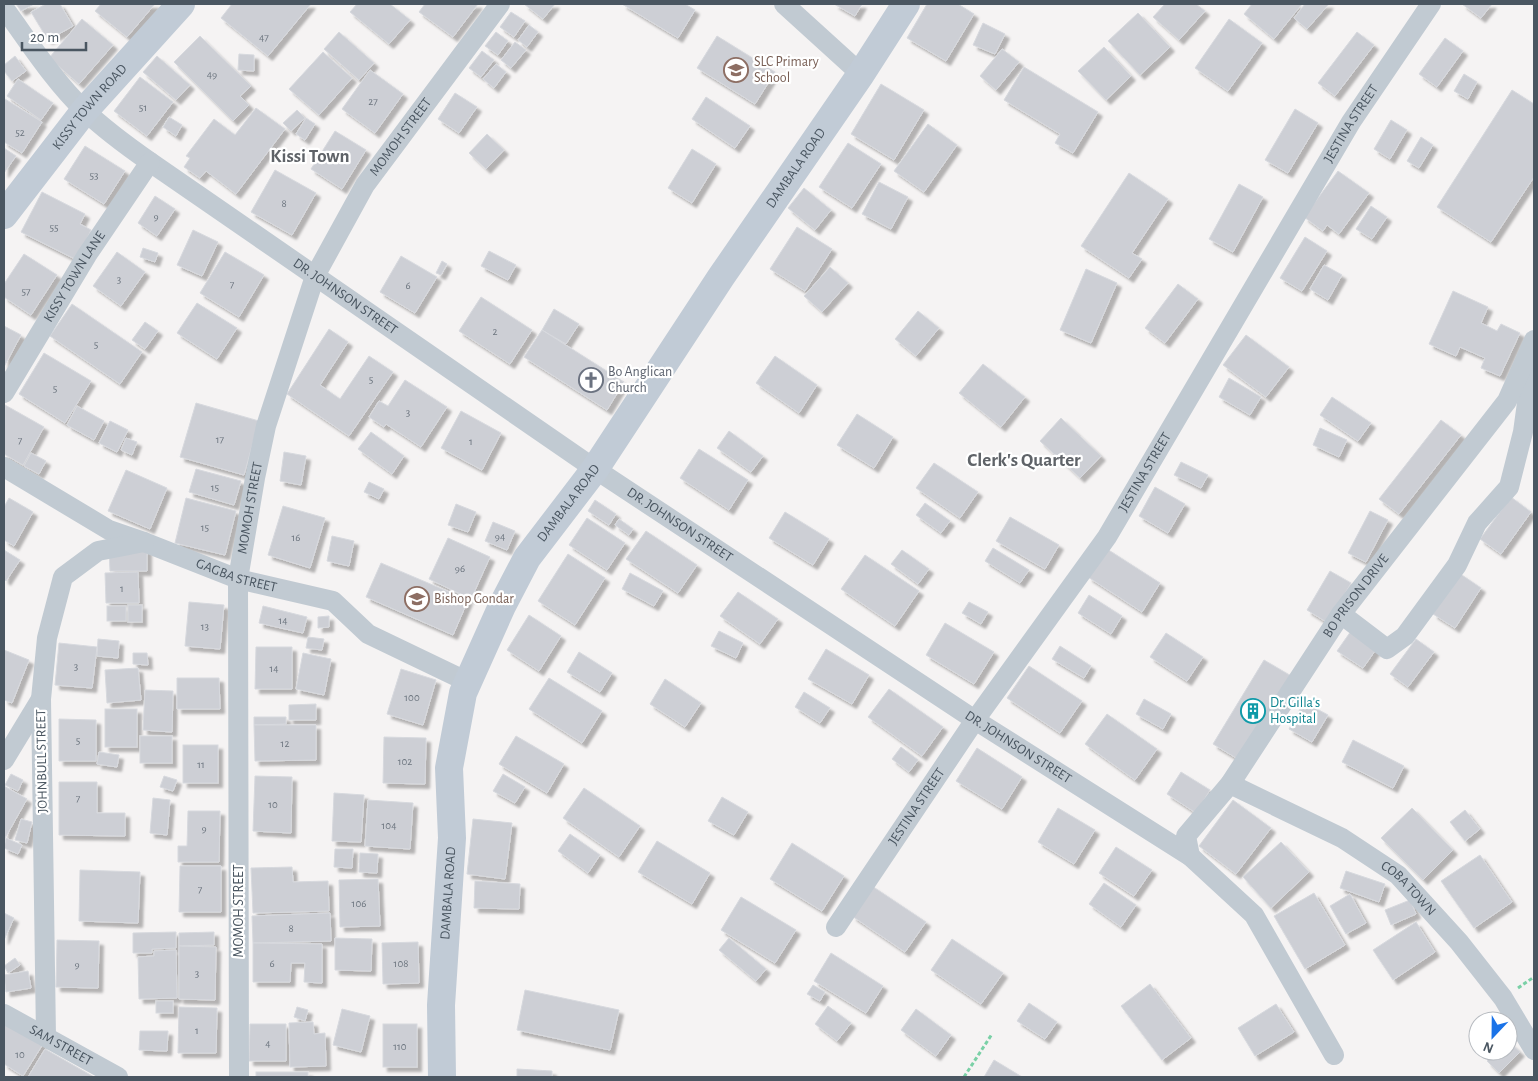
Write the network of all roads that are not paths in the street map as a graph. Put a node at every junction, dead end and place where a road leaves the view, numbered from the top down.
1 (181, 4) edge
2 (500, 4) edge
3 (784, 4) edge
4 (906, 4) edge
5 (1431, 4) edge
6 (4, 8) edge
7 (861, 74) junction
8 (84, 110) junction
9 (150, 162) junction
10 (4, 215) edge
11 (315, 276) junction
12 (1534, 340) edge
13 (1534, 350) edge
14 (4, 393) edge
15 (4, 467) edge
16 (595, 468) junction
17 (144, 542) junction
18 (238, 579) junction
19 (1341, 614) junction
20 (468, 682) junction
21 (41, 699) junction
22 (975, 720) junction
23 (4, 760) edge
24 (1230, 784) junction
25 (1190, 856) junction
26 (836, 927) dead end
27 (4, 1014) edge
28 (46, 1038) junction
29 (1534, 1050) edge
30 (1334, 1055) dead end
31 (118, 1077) edge
32 (239, 1077) edge
33 (442, 1077) edge

1 - 8 street, KISSY TOWN ROAD
2 - 11 street, MOMOH STREET
3 - 7 street
4 - 7 street, DAMBALA ROAD
5 - 22 street, JESTINA STREET
6 - 8 street, DR. JOHNSON STREET
7 - 16 street, DAMBALA ROAD
8 - 9 street, DR. JOHNSON STREET
8 - 10 street, KISSY TOWN ROAD
9 - 11 street, DR. JOHNSON STREET
9 - 14 street, KISSY TOWN LANE
11 - 16 street, DR. JOHNSON STREET
11 - 18 street, MOMOH STREET
12 - 19 street, BO PRISON DRIVE
13 - 19 street
15 - 17 street, GAGBA STREET
16 - 20 street, DAMBALA ROAD
16 - 22 street, DR. JOHNSON STREET
17 - 18 street, GAGBA STREET
17 - 21 street, JOHNBULL STREET
18 - 20 street, GAGBA STREET
18 - 32 street, MOMOH STREET
19 - 24 street, BO PRISON DRIVE
20 - 33 street, DAMBALA ROAD
21 - 23 street
21 - 28 street, JOHNBULL STREET
22 - 25 street, DR. JOHNSON STREET
22 - 26 street, JESTINA STREET
24 - 25 street, BO PRISON DRIVE
24 - 29 street, COBA TOWN
25 - 30 street, DR. JOHNSON STREET
27 - 28 street, SAM STREET
28 - 31 street, SAM STREET

